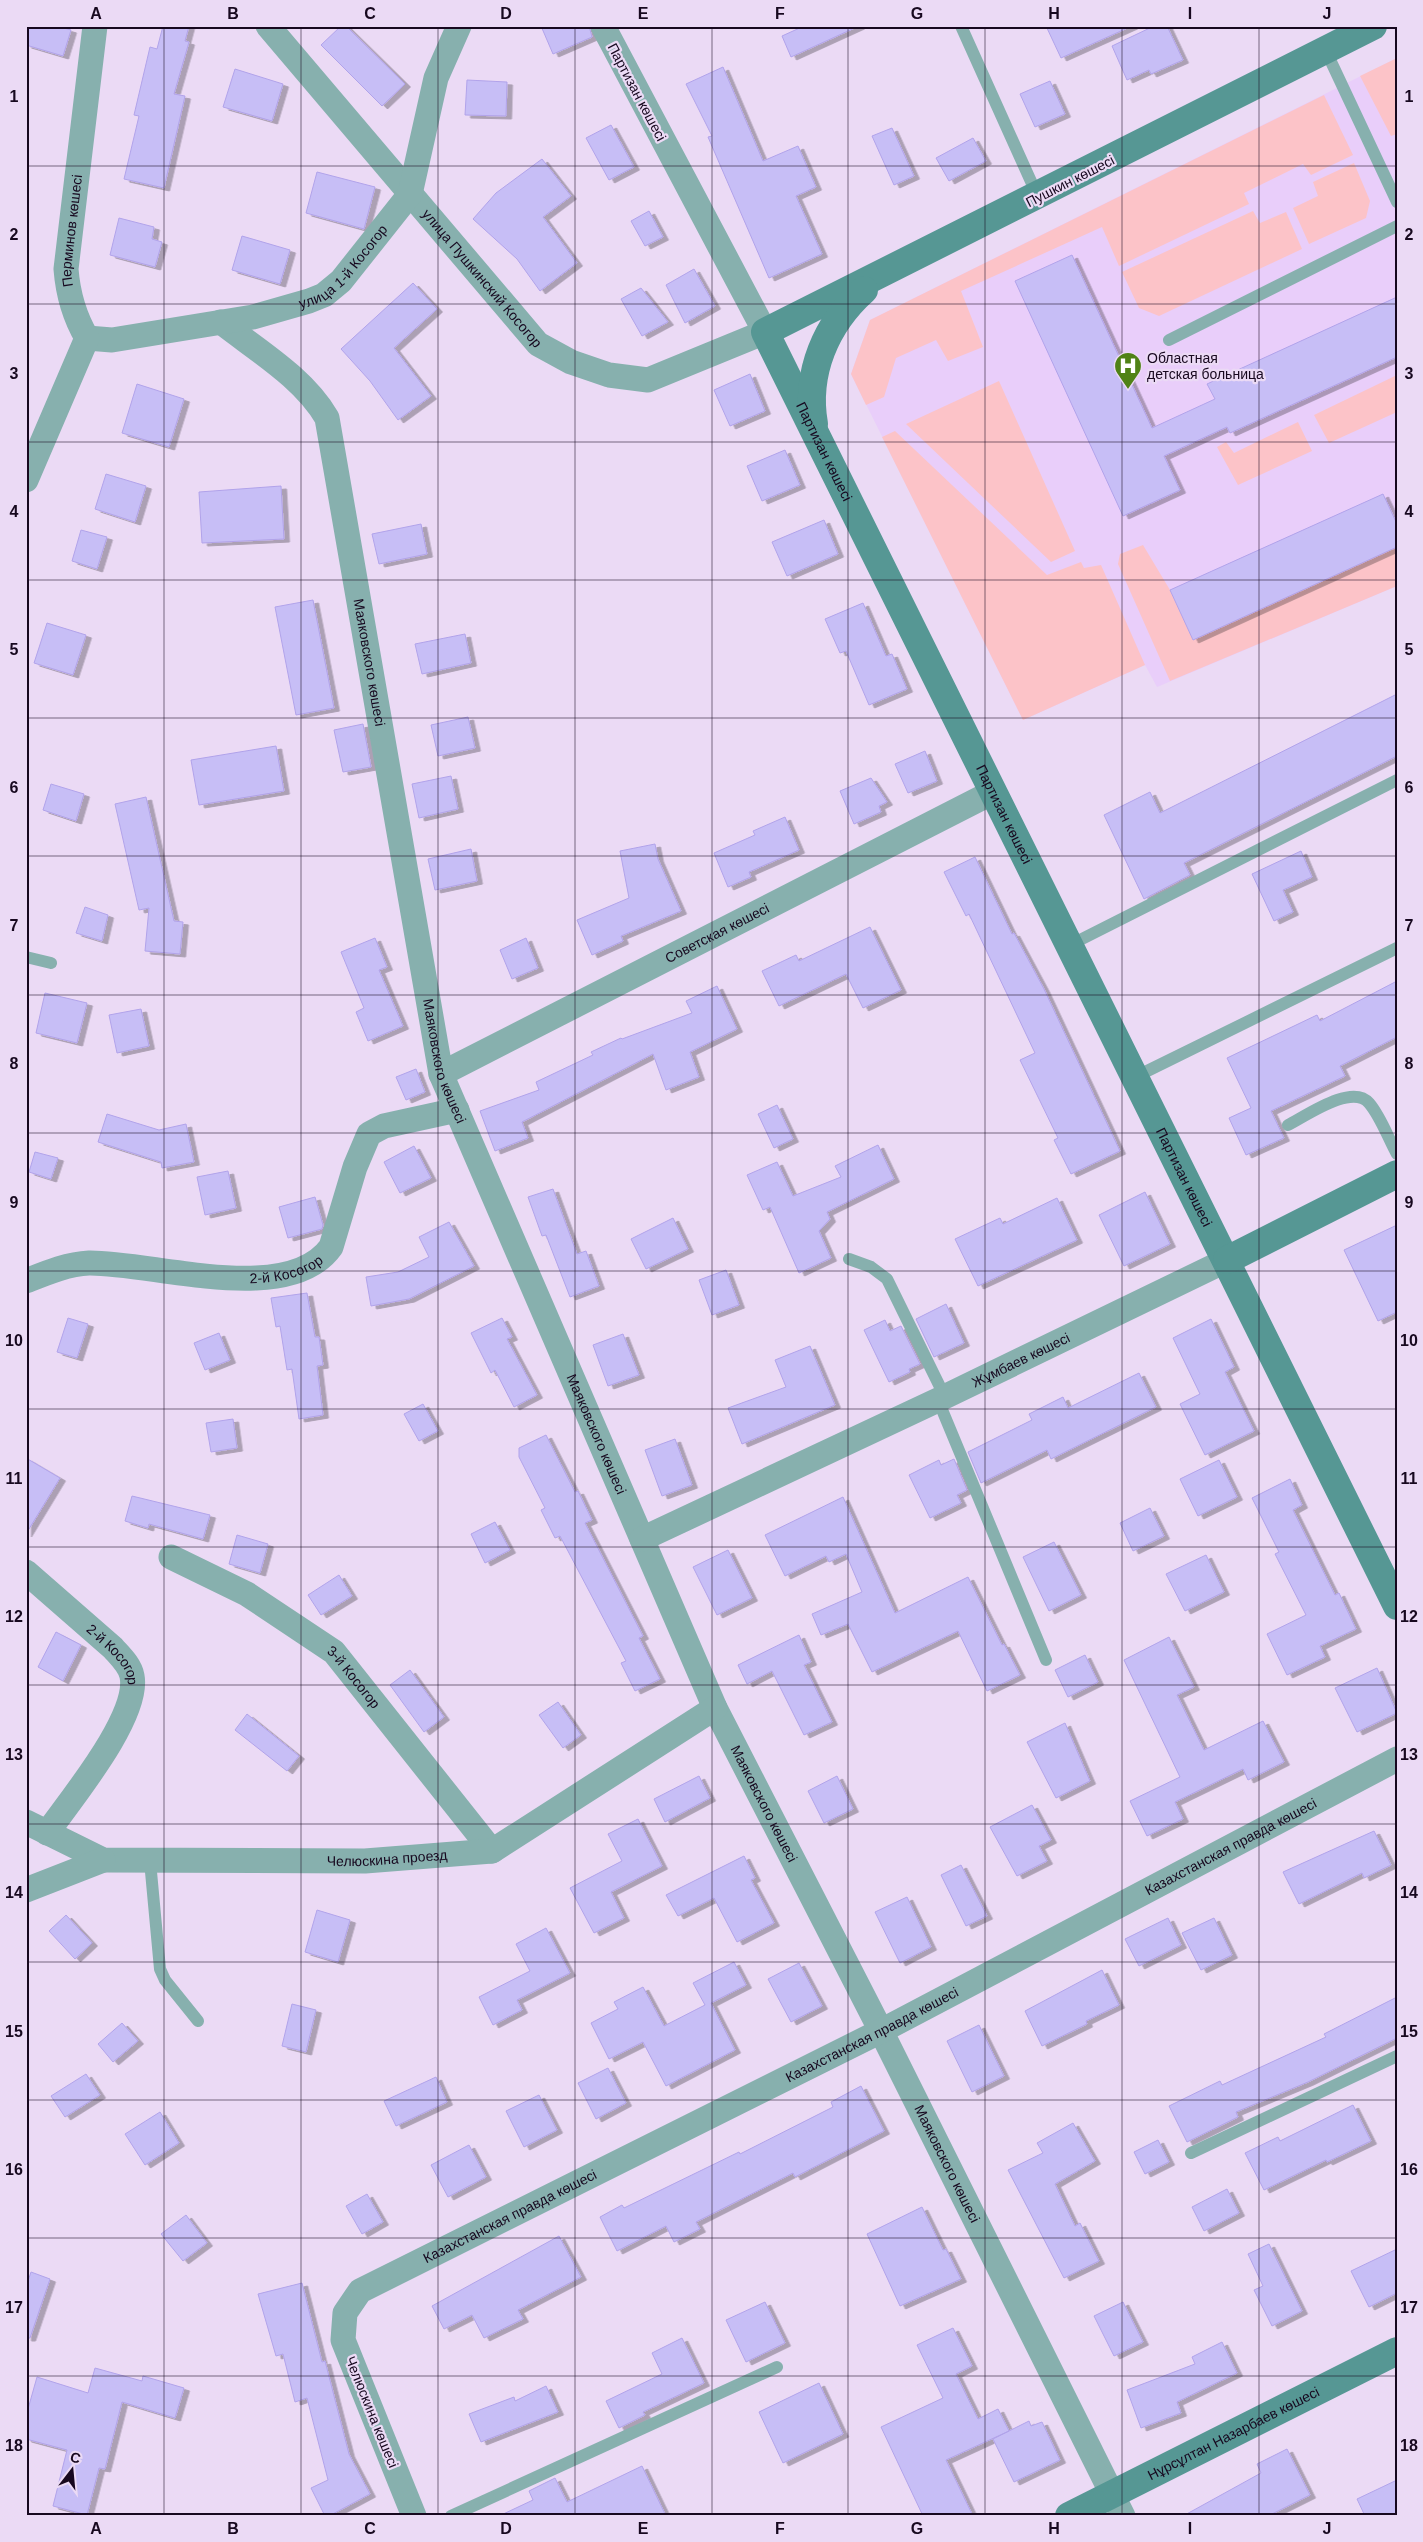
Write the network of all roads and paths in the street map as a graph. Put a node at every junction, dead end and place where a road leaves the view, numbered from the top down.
1 (95, 26) edge
2 (268, 26) edge
3 (459, 26) edge
4 (603, 26) edge
5 (961, 26) edge
6 (1373, 26) edge
7 (1332, 40) edge
8 (410, 194) junction
9 (1038, 197) junction
10 (1397, 202) edge
11 (1397, 226) edge
12 (884, 274) junction
13 (221, 322) junction
14 (765, 332) junction
15 (87, 338) junction
16 (1169, 340) dead end
17 (817, 438) junction
18 (26, 480) edge
19 (1397, 780) edge
20 (993, 792) junction
21 (1070, 945) junction
22 (1397, 948) edge
23 (26, 957) edge
24 (52, 964) dead end
25 (441, 1074) junction
26 (1135, 1077) junction
27 (457, 1110) junction
28 (1288, 1125) dead end
29 (1397, 1154) edge
30 (1397, 1174) edge
31 (849, 1259) dead end
32 (1227, 1260) junction
33 (26, 1281) edge
34 (942, 1399) junction
35 (642, 1539) junction
36 (171, 1557) dead end
37 (26, 1572) edge
38 (1397, 1606) edge
39 (1046, 1660) dead end
40 (715, 1708) junction
41 (1397, 1759) edge
42 (37, 1828) edge
43 (492, 1851) junction
44 (103, 1860) junction
45 (150, 1861) junction
46 (26, 1890) edge
47 (198, 2021) dead end
48 (881, 2031) junction
49 (1397, 2056) edge
50 (1191, 2153) dead end
51 (348, 2306) joint
52 (1397, 2351) edge
53 (777, 2367) dead end
54 (1117, 2506) edge
55 (414, 2516) edge
56 (451, 2516) edge
57 (1069, 2516) edge

1 - 15 street, Перминов көшесі
2 - 8 street, улица Пушкинский Косогор
3 - 8 street, улица 1-й Косогор
4 - 14 street, Партизан көшесі
5 - 9 lane
6 - 7 street, Пушкин көшесі
7 - 9 street, Пушкин көшесі
7 - 10 lane
8 - 13 street, улица 1-й Косогор
8 - 14 street, улица Пушкинский Косогор
9 - 12 street, Пушкин көшесі
11 - 16 lane
12 - 14 street, Пушкин көшесі
12 - 17 street
13 - 15 street, улица 1-й Косогор
13 - 25 street, Маяковского көшесі
14 - 17 street, Партизан көшесі
15 - 18 street
17 - 20 street, Партизан көшесі
19 - 21 lane
20 - 21 street, Партизан көшесі
20 - 25 street, Советская көшесі
21 - 26 street, Партизан көшесі
22 - 26 lane
23 - 24 lane
25 - 27 street, Маяковского көшесі
26 - 32 street, Партизан көшесі
27 - 33 street, 2-й Косогор
27 - 35 street, Маяковского көшесі
28 - 29 lane
30 - 32 street, Жұмбаев көшесі
31 - 34 lane
32 - 34 street, Жұмбаев көшесі
32 - 38 street, Партизан көшесі
34 - 35 street, Жұмбаев көшесі
34 - 39 lane
35 - 40 street, Маяковского көшесі
36 - 43 street, 3-й Косогор
37 - 42 street, 2-й Косогор
40 - 43 street, Челюскина проезд
40 - 48 street, Маяковского көшесі
41 - 48 street, Казахстанская правда көшесі
42 - 44 street, Челюскина проезд
43 - 45 street, Челюскина проезд
44 - 45 street, Челюскина проезд
44 - 46 street
45 - 47 lane
48 - 51 street, Казахстанская правда көшесі
48 - 54 street, Маяковского көшесі
49 - 50 lane
51 - 55 street, Челюскина көшесі
52 - 54 street, Нұрсұлтан Назарбаев көшесі
53 - 56 lane
54 - 57 street, Нұрсұлтан Назарбаев көшесі

